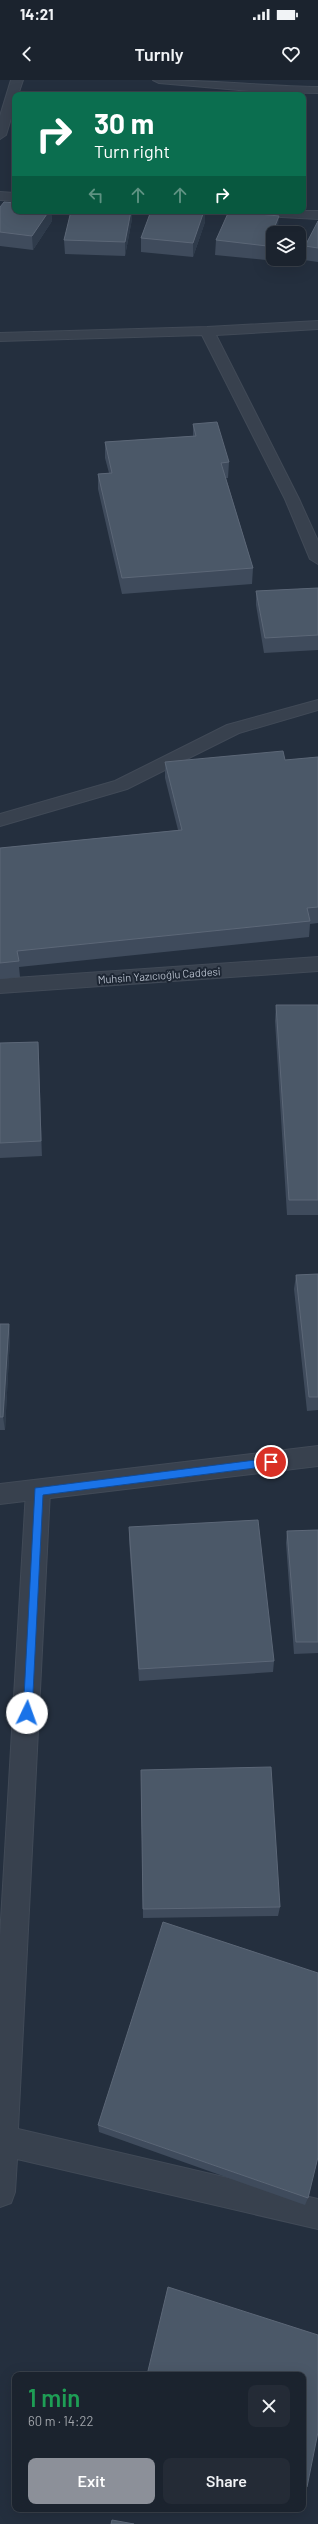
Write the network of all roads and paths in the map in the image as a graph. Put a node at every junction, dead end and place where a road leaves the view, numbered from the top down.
1 (17, 80) edge
2 (159, 80) edge
3 (318, 90) edge
4 (13, 92) edge
5 (12, 96) edge
6 (0, 135) edge
7 (0, 196) edge
8 (12, 197) edge
9 (300, 214) edge
10 (318, 215) edge
11 (318, 325) edge
12 (207, 331) junction
13 (0, 337) edge
14 (318, 560) edge
15 (318, 705) edge
16 (0, 820) edge
17 (318, 964) edge
18 (0, 986) edge
19 (318, 1456) edge
20 (38, 1491) junction
21 (0, 1494) edge
22 (2, 2140) edge
23 (0, 2192) edge
24 (318, 2214) edge

1 - 4 street
2 - 3 street
5 - 6 street
7 - 8 street
9 - 10 street
11 - 12 street
12 - 13 street
12 - 14 street
15 - 16 street
17 - 18 street, Muhsin Yazıcıoğlu Caddesi
19 - 20 street
20 - 21 street
20 - 22 street
22 - 23 street
22 - 24 street

